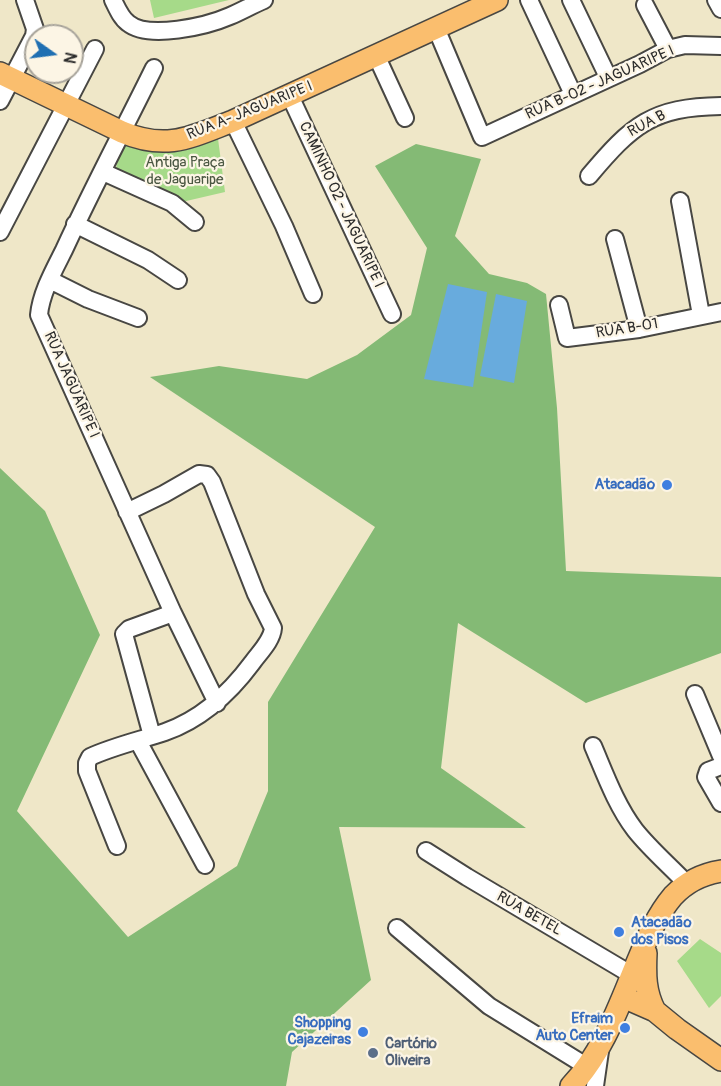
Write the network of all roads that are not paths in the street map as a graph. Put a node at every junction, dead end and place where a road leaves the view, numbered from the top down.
1 (25, 0) edge
2 (113, 0) edge
3 (264, 0) edge
4 (497, 0) edge
5 (529, 0) edge
6 (571, 0) edge
7 (716, 0) edge
8 (645, 5) dead end
9 (721, 9) edge
10 (435, 28) junction
11 (721, 46) edge
12 (668, 49) junction
13 (95, 50) dead end
14 (376, 56) junction
15 (154, 68) dead end
16 (6, 75) edge
17 (608, 77) junction
18 (573, 94) junction
19 (290, 96) junction
20 (0, 101) edge
21 (66, 106) junction
22 (721, 106) edge
23 (405, 118) dead end
24 (233, 120) junction
25 (122, 132) junction
26 (103, 172) junction
27 (589, 176) dead end
28 (680, 201) dead end
29 (195, 222) dead end
30 (75, 225) junction
31 (0, 232) edge
32 (615, 239) dead end
33 (50, 280) junction
34 (178, 280) dead end
35 (313, 294) dead end
36 (559, 305) dead end
37 (721, 312) edge
38 (392, 315) dead end
39 (701, 315) junction
40 (138, 318) dead end
41 (639, 329) junction
42 (127, 512) junction
43 (173, 613) junction
44 (695, 694) dead end
45 (217, 703) junction
46 (145, 738) junction
47 (593, 746) dead end
48 (721, 756) edge
49 (721, 766) edge
50 (721, 803) edge
51 (117, 846) dead end
52 (426, 851) dead end
53 (205, 866) dead end
54 (721, 871) edge
55 (687, 884) junction
56 (397, 928) dead end
57 (647, 939) junction
58 (632, 975) junction
59 (621, 1001) junction
60 (651, 1014) junction
61 (603, 1038) junction
62 (721, 1060) edge
63 (586, 1066) junction
64 (571, 1086) edge
65 (595, 1086) edge

1 - 16 street
2 - 3 street
4 - 10 main road, RUA A- JAGUARIPE I
5 - 18 street
6 - 17 street
7 - 9 street
8 - 12 street
10 - 14 main road, RUA A- JAGUARIPE I
10 - 18 street, RUA B-02 - JAGUARIPE I
11 - 12 street, RUA B-02 - JAGUARIPE I
12 - 17 street, RUA B-02 - JAGUARIPE I
13 - 21 street
14 - 19 main road, RUA A- JAGUARIPE I
14 - 23 street
15 - 25 street, RUA JAGUARIPE I
16 - 20 street
16 - 21 main road, RUA A- JAGUARIPE I
17 - 18 street, RUA B-02 - JAGUARIPE I
19 - 24 main road, RUA A- JAGUARIPE I
19 - 38 street, CAMINHO 02 - JAGUARIPE I
21 - 25 main road, RUA A- JAGUARIPE I
21 - 31 street
22 - 27 street, RUA B
24 - 25 main road, RUA A- JAGUARIPE I
24 - 35 street
25 - 26 street, RUA JAGUARIPE I
26 - 29 street
26 - 30 street, RUA JAGUARIPE I
28 - 39 street
30 - 33 street, RUA JAGUARIPE I
30 - 34 street
32 - 41 street
33 - 40 street
33 - 42 street, RUA JAGUARIPE I
36 - 41 street, RUA B-01
37 - 39 street, RUA B-01
39 - 41 street, RUA B-01
42 - 43 street, RUA JAGUARIPE I
42 - 45 street
43 - 45 street, RUA JAGUARIPE I
43 - 46 street
44 - 48 street
45 - 46 street
46 - 51 street
46 - 53 street
47 - 55 street
49 - 50 street
52 - 58 street, RUA BETEL
54 - 55 main road
55 - 57 main road
56 - 63 street
57 - 58 main road
57 - 60 main road
58 - 59 main road
59 - 60 main road
59 - 61 main road
60 - 61 main road
60 - 62 main road
61 - 63 main road
61 - 65 street
63 - 64 main road

